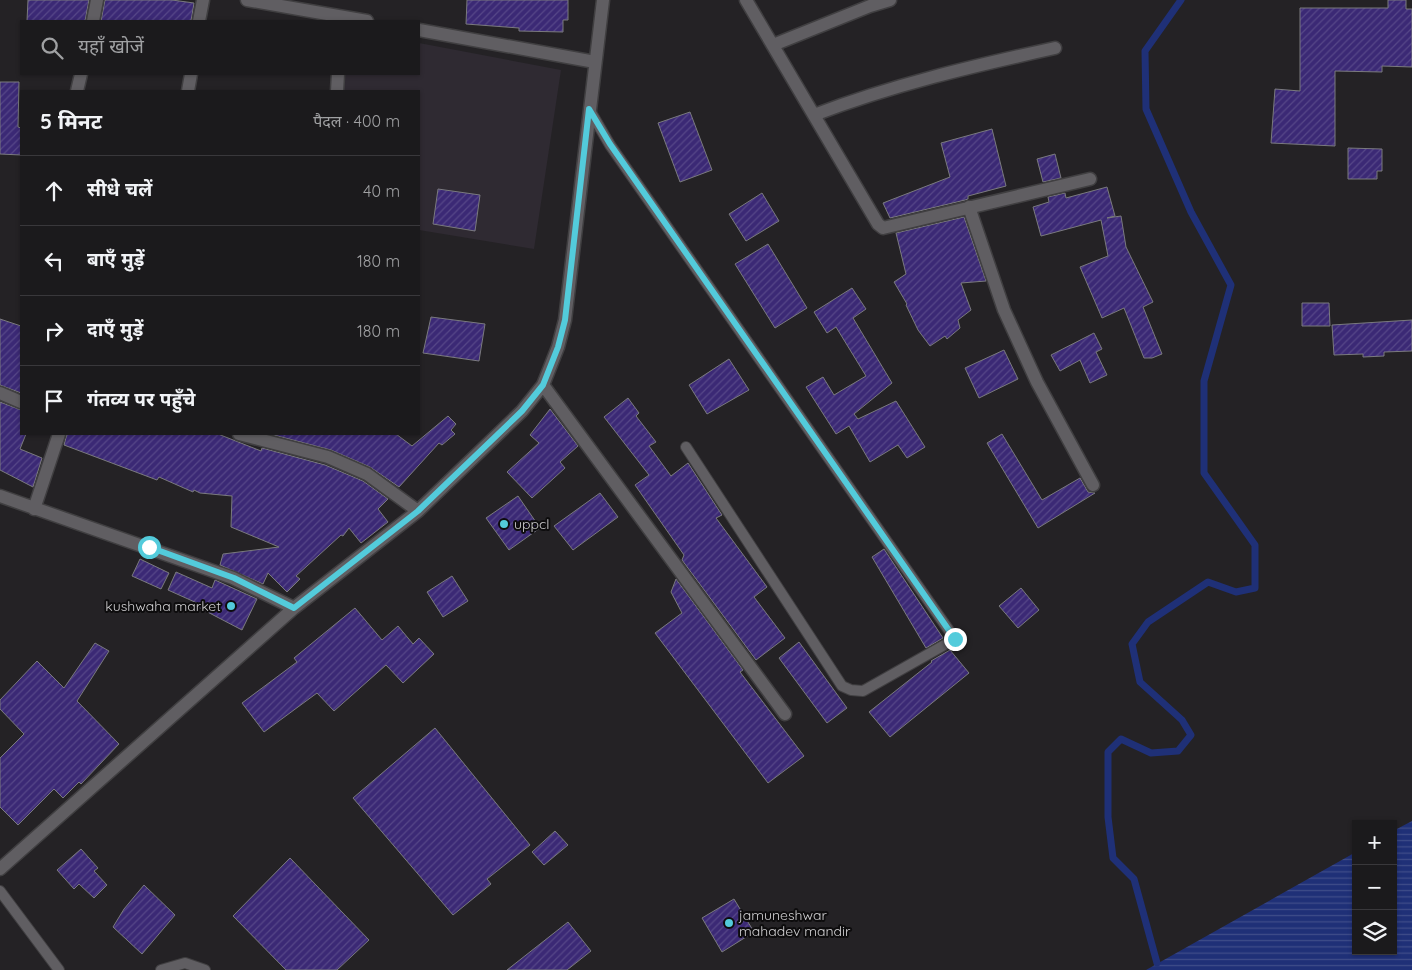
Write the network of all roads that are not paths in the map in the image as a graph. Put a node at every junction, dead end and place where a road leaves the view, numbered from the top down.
1 (97, 0) edge
2 (203, 0) edge
3 (252, 0) edge
4 (603, 0) edge
5 (746, 0) edge
6 (890, 0) edge
7 (869, 3) edge
8 (343, 19) edge
9 (93, 20) edge
10 (200, 20) edge
11 (420, 30) edge
12 (773, 45) junction
13 (1055, 48) dead end
14 (595, 62) junction
15 (81, 75) edge
16 (191, 75) edge
17 (338, 75) edge
18 (77, 90) edge
19 (188, 90) edge
20 (337, 90) edge
21 (589, 109) junction
22 (814, 115) junction
23 (1090, 179) dead end
24 (969, 207) junction
25 (543, 385) junction
26 (0, 393) edge
27 (20, 402) edge
28 (59, 435) edge
29 (243, 435) edge
30 (686, 446) dead end
31 (1093, 484) dead end
32 (0, 496) edge
33 (34, 509) junction
34 (418, 511) junction
35 (294, 608) junction
36 (785, 714) dead end
37 (0, 869) edge
38 (0, 891) edge
39 (59, 970) edge
40 (161, 970) edge
41 (205, 970) edge

1 - 9 street
2 - 10 street
3 - 8 street
4 - 14 street
5 - 12 street
6 - 7 street
7 - 12 street
11 - 14 street
12 - 22 street
13 - 22 street
14 - 21 street
15 - 18 street
16 - 19 street
17 - 20 street
21 - 25 street
21 - 30 lane
22 - 24 street
23 - 24 street
24 - 31 street
25 - 34 street
25 - 36 street
26 - 27 street
28 - 33 street
29 - 34 street
32 - 33 street
33 - 35 street
34 - 35 street
35 - 37 street
38 - 39 lane
40 - 41 lane

